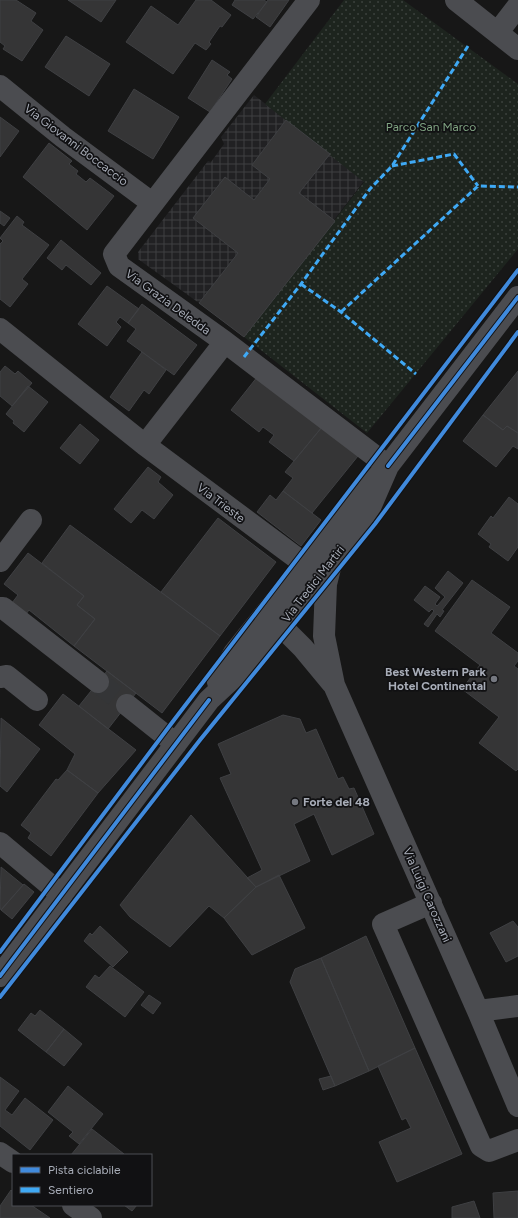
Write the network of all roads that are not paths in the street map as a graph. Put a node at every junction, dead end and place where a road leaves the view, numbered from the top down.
1 (309, 0) edge
2 (456, 0) edge
3 (518, 6) edge
4 (498, 32) junction
5 (518, 48) edge
6 (0, 86) edge
7 (152, 203) junction
8 (518, 297) edge
9 (0, 329) edge
10 (225, 342) junction
11 (145, 445) junction
12 (388, 466) junction
13 (345, 514) junction
14 (31, 520) dead end
15 (298, 559) dead end
16 (0, 561) edge
17 (331, 564) junction
18 (295, 599) junction
19 (0, 608) edge
20 (274, 618) junction
21 (324, 636) junction
22 (0, 677) edge
23 (98, 682) tunnel mouth
24 (334, 685) junction
25 (37, 700) dead end
26 (127, 705) tunnel mouth
27 (176, 744) junction
28 (0, 843) edge
29 (62, 895) junction
30 (431, 903) junction
31 (0, 976) edge
32 (518, 1006) edge
33 (478, 1011) junction
34 (518, 1014) edge
35 (518, 1106) edge
36 (518, 1140) edge
37 (0, 1153) edge
38 (12, 1161) edge
39 (74, 1206) edge
40 (91, 1218) edge

1 - 7 street, Via Grazia Deledda
2 - 4 street
3 - 4 street
4 - 5 street
6 - 7 street, Via Giovanni Boccaccio
7 - 10 street, Via Grazia Deledda
8 - 12 street, Via Tredici Martiri
9 - 11 street, Via Trieste
10 - 11 street
10 - 12 street, Via Grazia Deledda
11 - 15 street, Via Trieste
12 - 13 street, Via Tredici Martiri
12 - 17 street, Via Tredici Martiri
13 - 18 street, Via Tredici Martiri
13 - 20 street, Via Tredici Martiri
14 - 16 street
17 - 18 street, Via Tredici Martiri
17 - 21 street, Via Luigi Carozzani
18 - 20 street, Via Tredici Martiri
18 - 21 street, Via Luigi Carozzani
19 - 23 street
20 - 24 street, Via Luigi Carozzani
20 - 27 street
21 - 24 street, Via Luigi Carozzani
22 - 25 street
24 - 30 street, Via Luigi Carozzani
26 - 27 street
27 - 29 street
28 - 29 street
29 - 31 street
30 - 33 street, Via Luigi Carozzani
30 - 36 street
32 - 33 street
33 - 34 street
33 - 35 street, Via Luigi Carozzani
37 - 38 street
39 - 40 street

